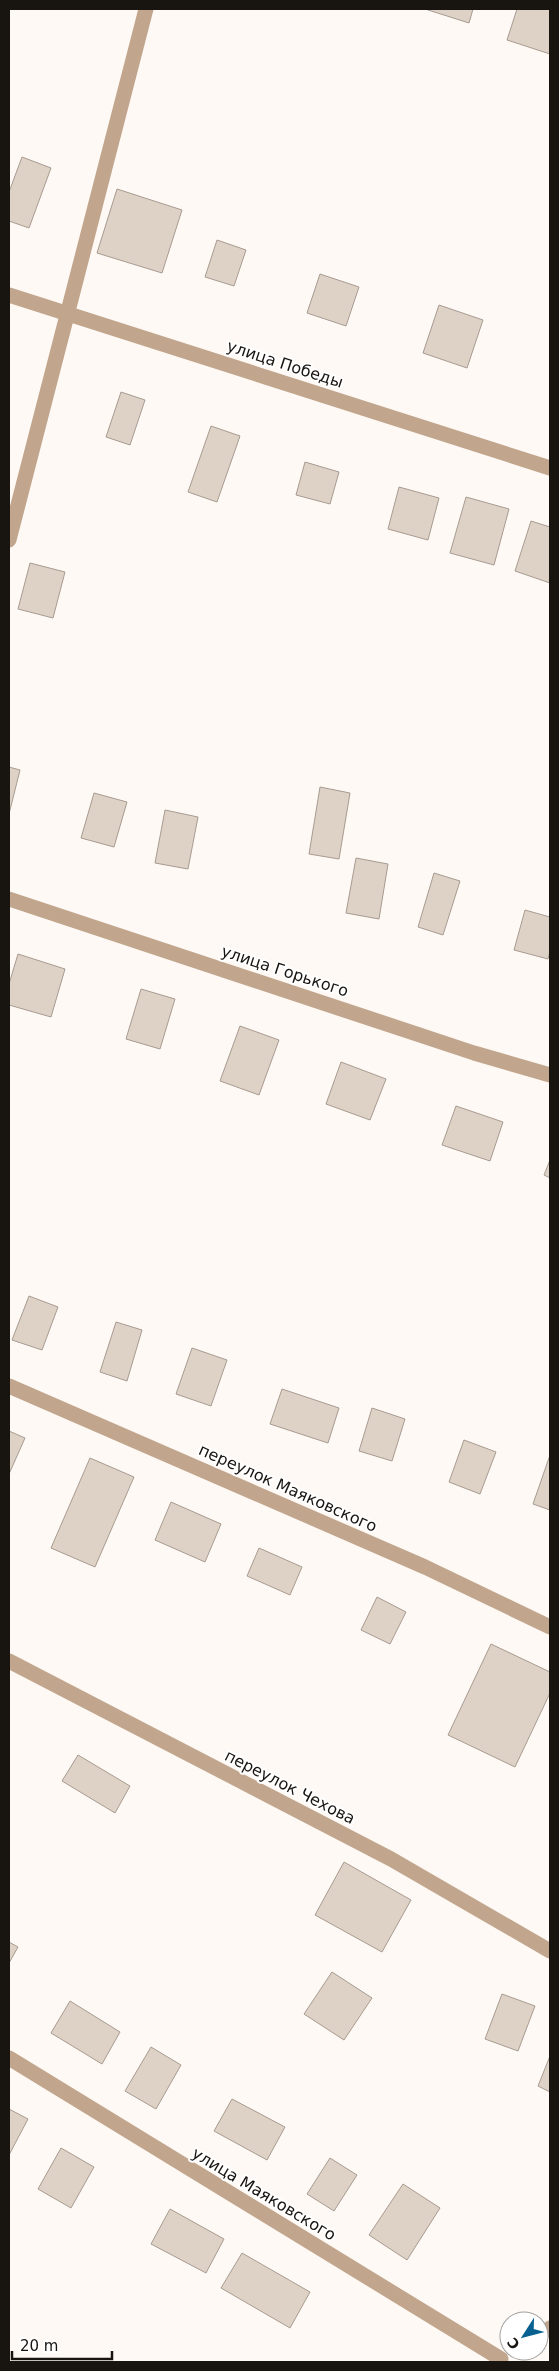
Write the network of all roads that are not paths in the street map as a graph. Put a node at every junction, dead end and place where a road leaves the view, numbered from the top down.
1 (146, 9) edge
2 (9, 295) edge
3 (68, 313) junction
4 (550, 468) edge
5 (9, 540) edge
6 (9, 898) edge
7 (550, 1075) edge
8 (9, 1386) edge
9 (550, 1627) edge
10 (9, 1661) edge
11 (550, 1951) edge
12 (9, 2058) edge
13 (499, 2354) edge

1 - 3 street
2 - 3 street, улица Победы
3 - 4 street, улица Победы
3 - 5 street
6 - 7 street, улица Горького
8 - 9 street, переулок Маяковского
10 - 11 street, переулок Чехова
12 - 13 street, улица Маяковского

